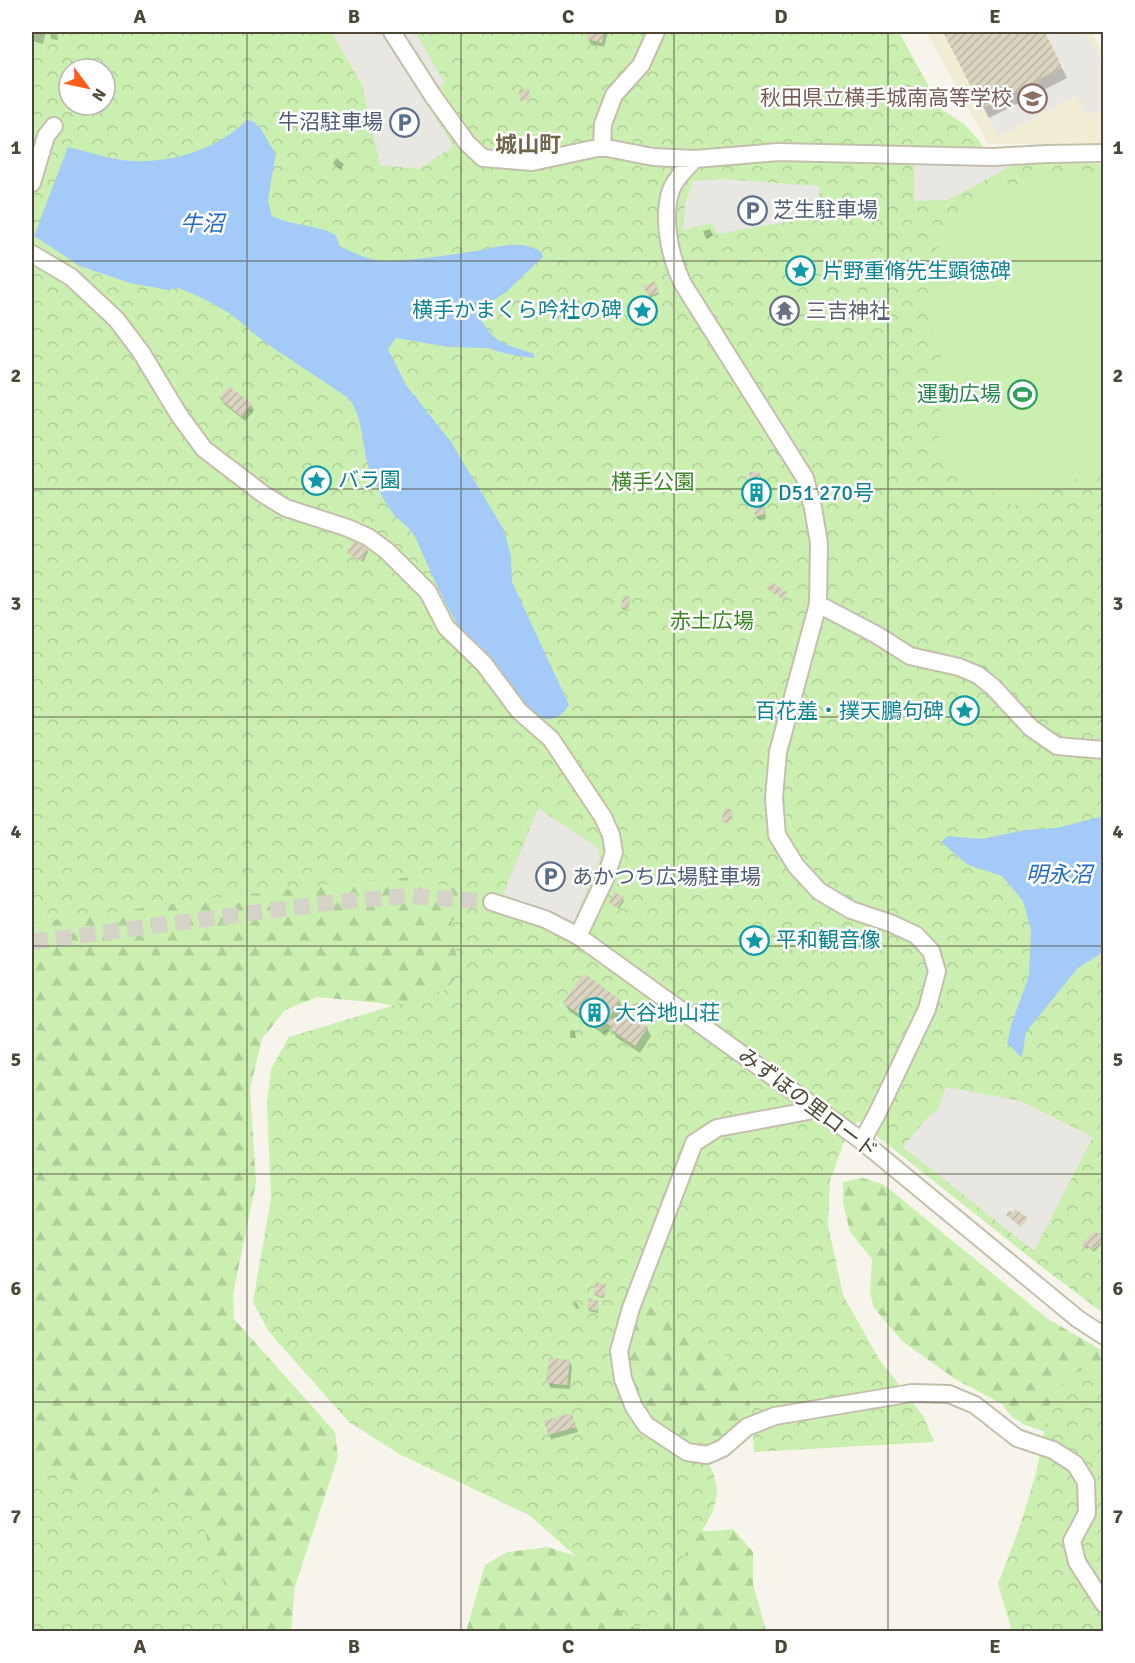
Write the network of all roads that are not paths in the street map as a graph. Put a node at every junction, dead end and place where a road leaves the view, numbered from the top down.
1 (392, 32) edge
2 (656, 32) edge
3 (54, 126) dead end
4 (602, 147) junction
5 (1104, 153) edge
6 (695, 159) junction
7 (32, 183) edge
8 (32, 254) edge
9 (818, 604) junction
10 (1104, 750) edge
11 (492, 902) tunnel mouth
12 (578, 936) junction
13 (819, 1109) junction
14 (862, 1141) junction
15 (1104, 1336) edge
16 (1104, 1604) edge

1 - 4 street
2 - 4 street
3 - 7 street
4 - 6 street
5 - 6 street
6 - 9 street
8 - 12 street
9 - 10 street
9 - 14 street
11 - 12 street, みずほの里ロード
12 - 13 street, みずほの里ロード
13 - 14 street, みずほの里ロード
13 - 16 street
14 - 15 street, みずほの里ロード

